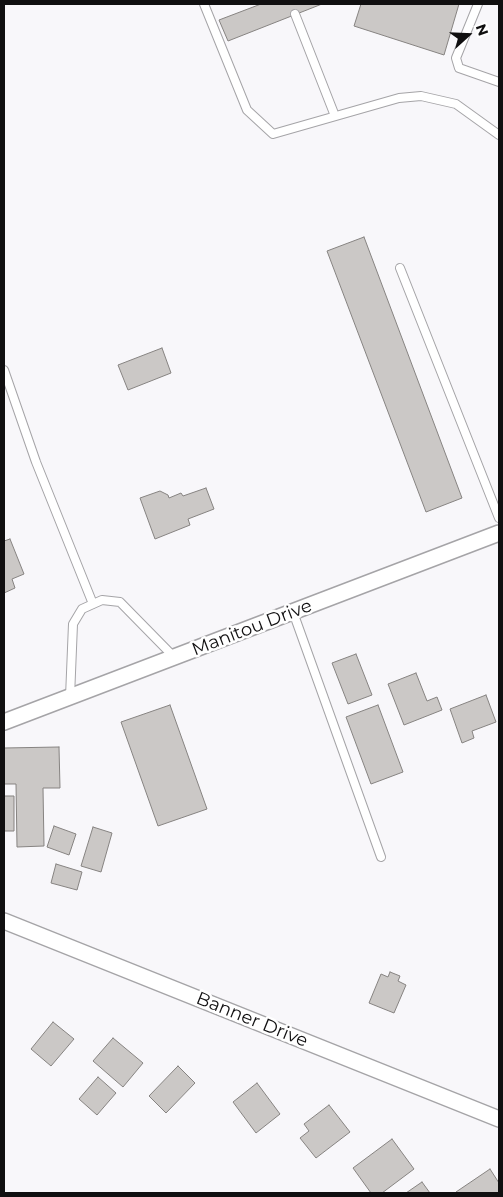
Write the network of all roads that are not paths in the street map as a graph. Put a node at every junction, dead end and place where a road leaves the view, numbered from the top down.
1 (204, 4) edge
2 (478, 4) edge
3 (295, 14) dead end
4 (499, 82) edge
5 (335, 116) junction
6 (499, 135) edge
7 (400, 268) dead end
8 (4, 370) edge
9 (499, 518) edge
10 (499, 532) edge
11 (93, 604) junction
12 (293, 612) junction
13 (174, 657) junction
14 (70, 697) junction
15 (4, 722) edge
16 (381, 857) dead end
17 (4, 921) edge
18 (499, 1119) edge

1 - 5 lane
2 - 4 lane
3 - 5 lane
5 - 6 lane
7 - 9 lane
8 - 11 lane
10 - 12 street, Manitou Drive
11 - 13 lane
11 - 14 lane
12 - 13 street, Manitou Drive
12 - 16 lane
13 - 14 street, Manitou Drive
14 - 15 street, Manitou Drive
17 - 18 street, Banner Drive

